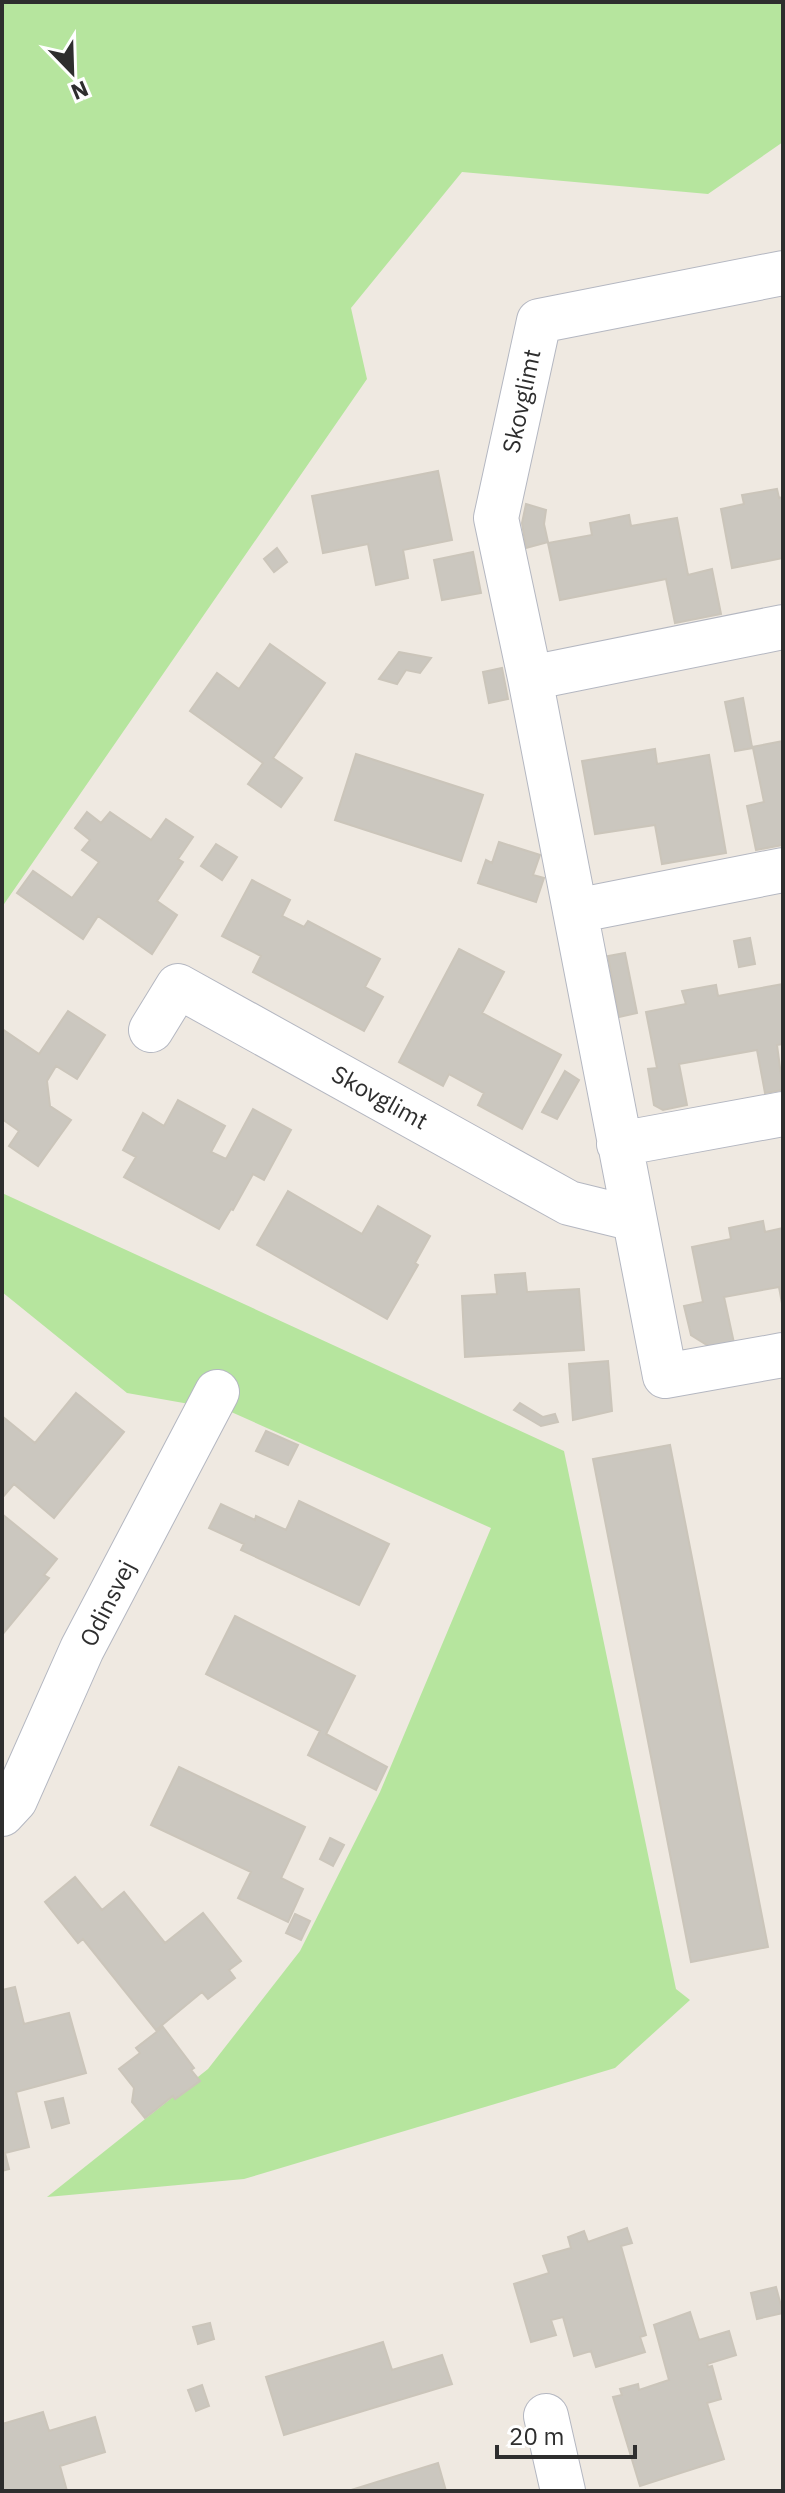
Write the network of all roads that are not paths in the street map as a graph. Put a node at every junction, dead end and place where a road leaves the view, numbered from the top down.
1 (783, 273) edge
2 (783, 627) edge
3 (530, 678) junction
4 (783, 870) edge
5 (575, 911) junction
6 (151, 1030) dead end
7 (783, 1114) edge
8 (619, 1144) junction
9 (634, 1219) junction
10 (783, 1355) edge
11 (217, 1392) dead end
12 (2, 1814) edge
13 (546, 2416) dead end
14 (563, 2491) edge

1 - 3 street, Skovglimt
2 - 3 street
3 - 5 street, Skovglimt
4 - 5 street
5 - 8 street, Skovglimt
6 - 9 street, Skovglimt
7 - 8 street
8 - 9 street, Skovglimt
9 - 10 street, Skovglimt
11 - 12 street, Odinsvej
13 - 14 street

